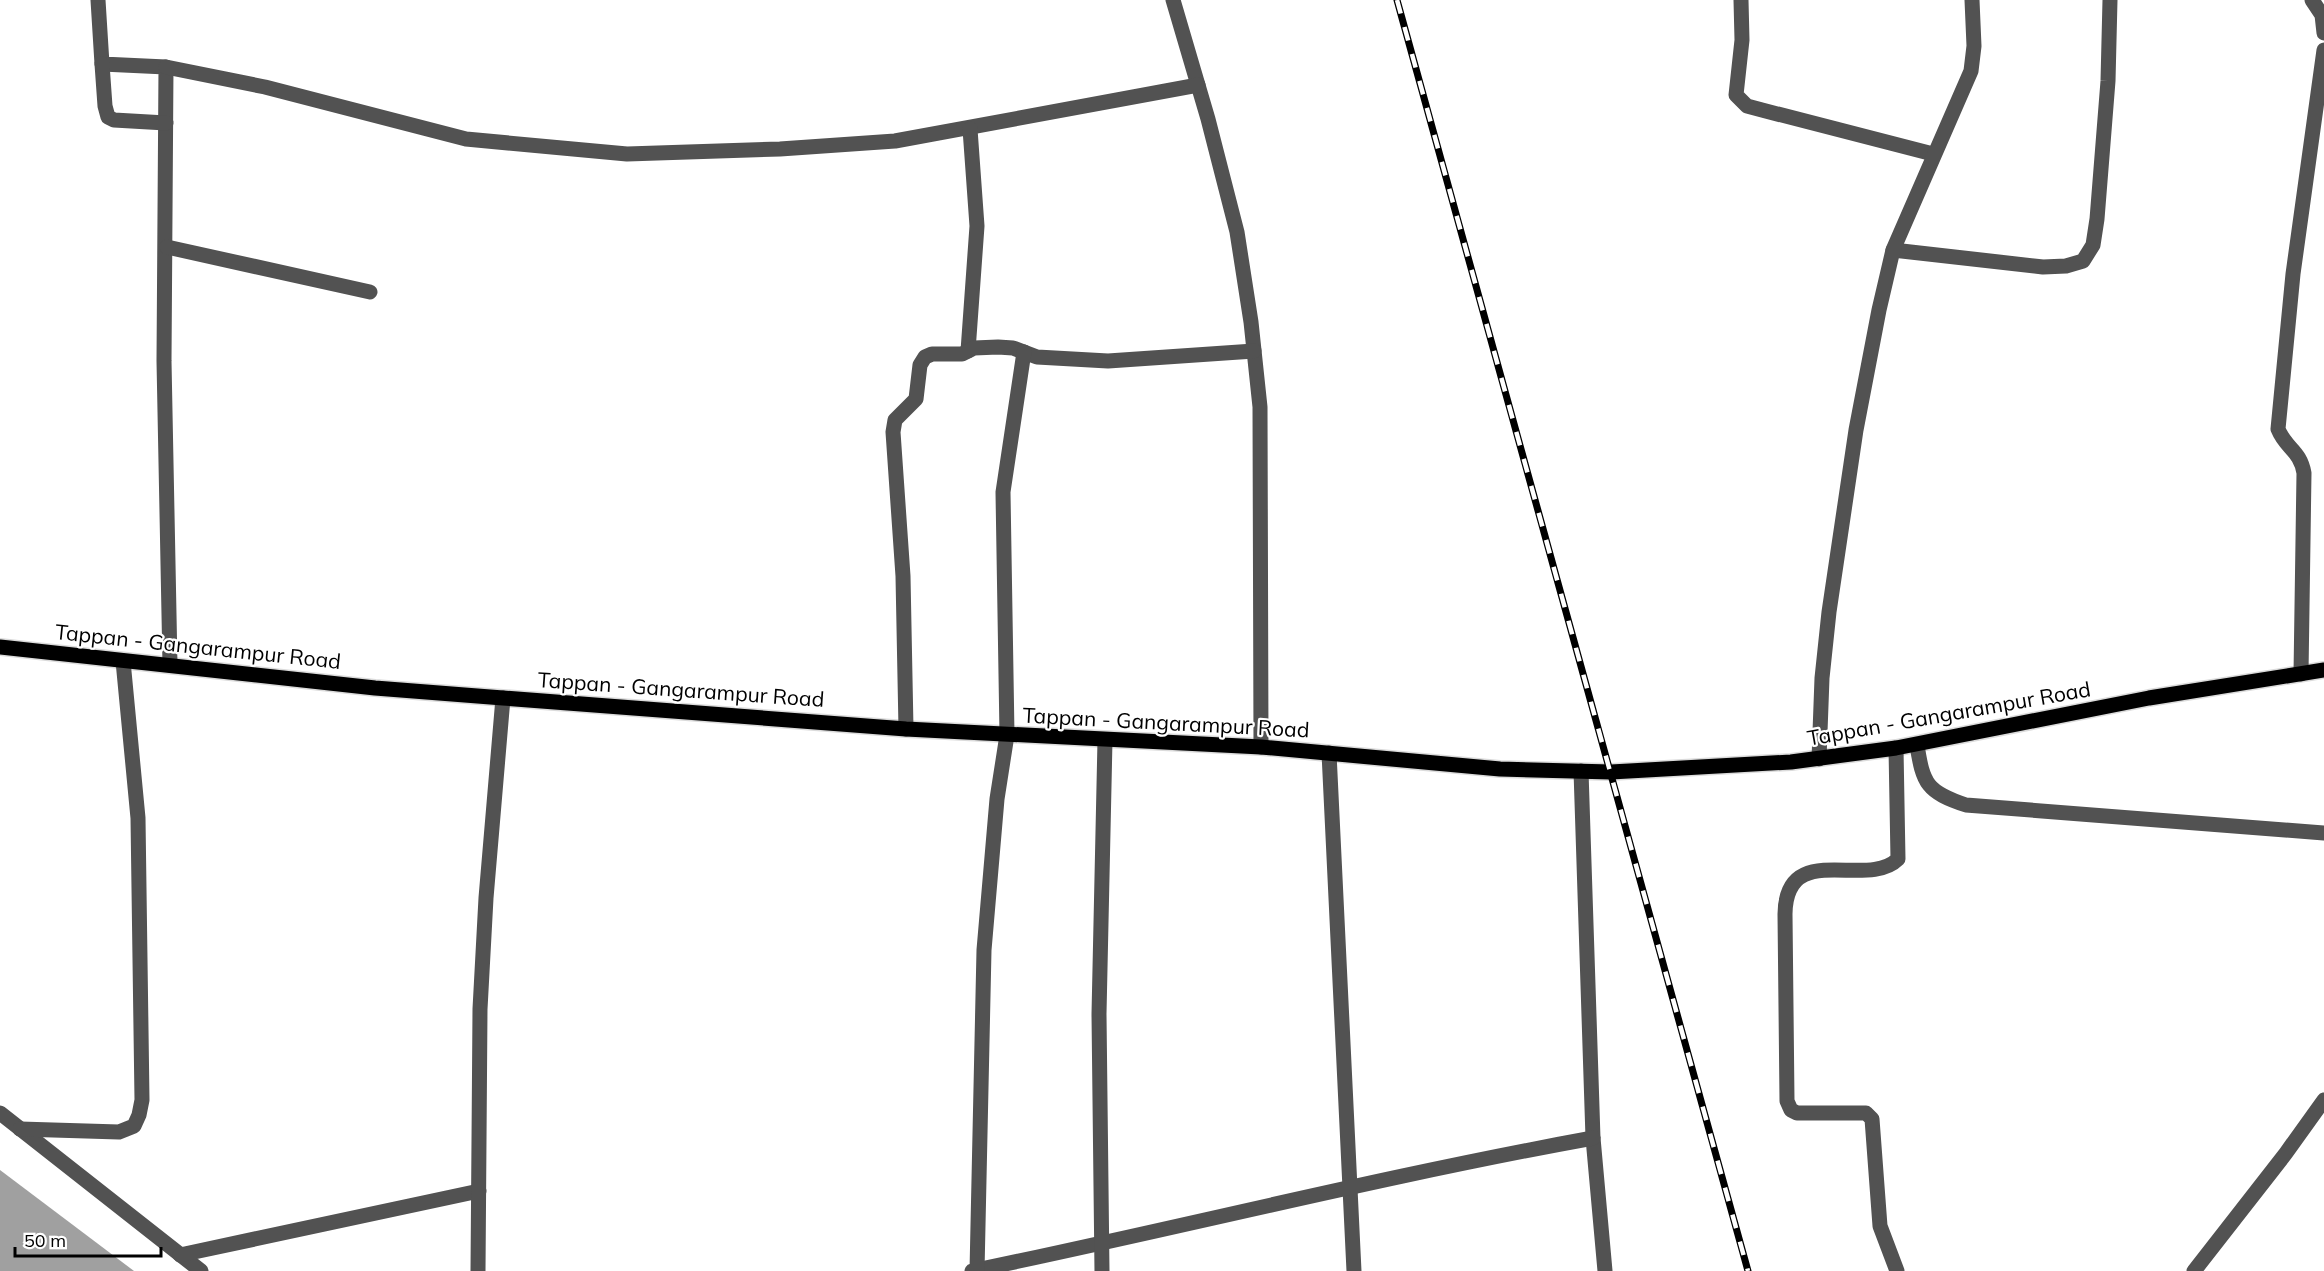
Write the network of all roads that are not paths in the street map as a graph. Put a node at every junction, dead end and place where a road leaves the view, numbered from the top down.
1 (98, 0) edge
2 (1173, 0) edge
3 (1741, 0) edge
4 (1972, 0) edge
5 (2110, 0) edge
6 (2312, 0) edge
7 (2324, 33) edge
8 (2324, 50) edge
9 (102, 64) junction
10 (166, 67) junction
11 (1198, 85) junction
12 (166, 123) junction
13 (970, 129) junction
14 (1933, 154) junction
15 (167, 247) junction
16 (1893, 250) junction
17 (370, 292) dead end
18 (968, 351) junction
19 (1254, 351) junction
20 (1024, 352) junction
21 (0, 647) edge
22 (123, 661) junction
23 (170, 665) junction
24 (2324, 670) edge
25 (2301, 674) junction
26 (503, 698) junction
27 (906, 729) junction
28 (1007, 735) junction
29 (1105, 740) junction
30 (1917, 745) junction
31 (1261, 747) junction
32 (1896, 748) junction
33 (1329, 753) junction
34 (1819, 759) junction
35 (1581, 771) junction
36 (2324, 833) edge
37 (2324, 1100) edge
38 (0, 1113) edge
39 (20, 1129) junction
40 (1593, 1138) junction
41 (1349, 1188) junction
42 (479, 1191) junction
43 (1101, 1245) junction
44 (180, 1255) junction
45 (201, 1271) edge
46 (478, 1271) edge
47 (975, 1271) edge
48 (1102, 1271) edge
49 (1354, 1271) edge
50 (1605, 1271) edge
51 (1897, 1271) edge
52 (2194, 1271) edge

1 - 9 street
2 - 11 street
3 - 14 street
4 - 14 street
5 - 16 street
6 - 7 street
8 - 25 street
9 - 10 street
9 - 12 street
10 - 12 street
10 - 13 street
11 - 13 street
11 - 19 street
12 - 15 street
13 - 18 street
14 - 16 street
15 - 17 street
15 - 23 street
16 - 34 street
18 - 20 street
18 - 27 street
19 - 20 street
19 - 31 street
20 - 28 street
21 - 22 main road, Tappan - Gangarampur Road
22 - 23 main road, Tappan - Gangarampur Road
22 - 39 street
23 - 26 main road, Tappan - Gangarampur Road
24 - 25 main road, Tappan - Gangarampur Road
25 - 30 main road, Tappan - Gangarampur Road
26 - 27 main road, Tappan - Gangarampur Road
26 - 42 street
27 - 28 main road, Tappan - Gangarampur Road
28 - 29 main road, Tappan - Gangarampur Road
28 - 47 street
29 - 31 main road, Tappan - Gangarampur Road
29 - 43 street
30 - 32 main road, Tappan - Gangarampur Road
30 - 36 street
31 - 33 main road, Tappan - Gangarampur Road
32 - 34 main road, Tappan - Gangarampur Road
32 - 51 street
33 - 35 main road, Tappan - Gangarampur Road
33 - 41 street
34 - 35 main road, Tappan - Gangarampur Road
35 - 40 street
37 - 52 street
38 - 39 street
39 - 44 street
40 - 41 street
40 - 50 street
41 - 43 street
41 - 49 street
42 - 44 street
42 - 46 street
43 - 47 street
43 - 48 street
44 - 45 street

